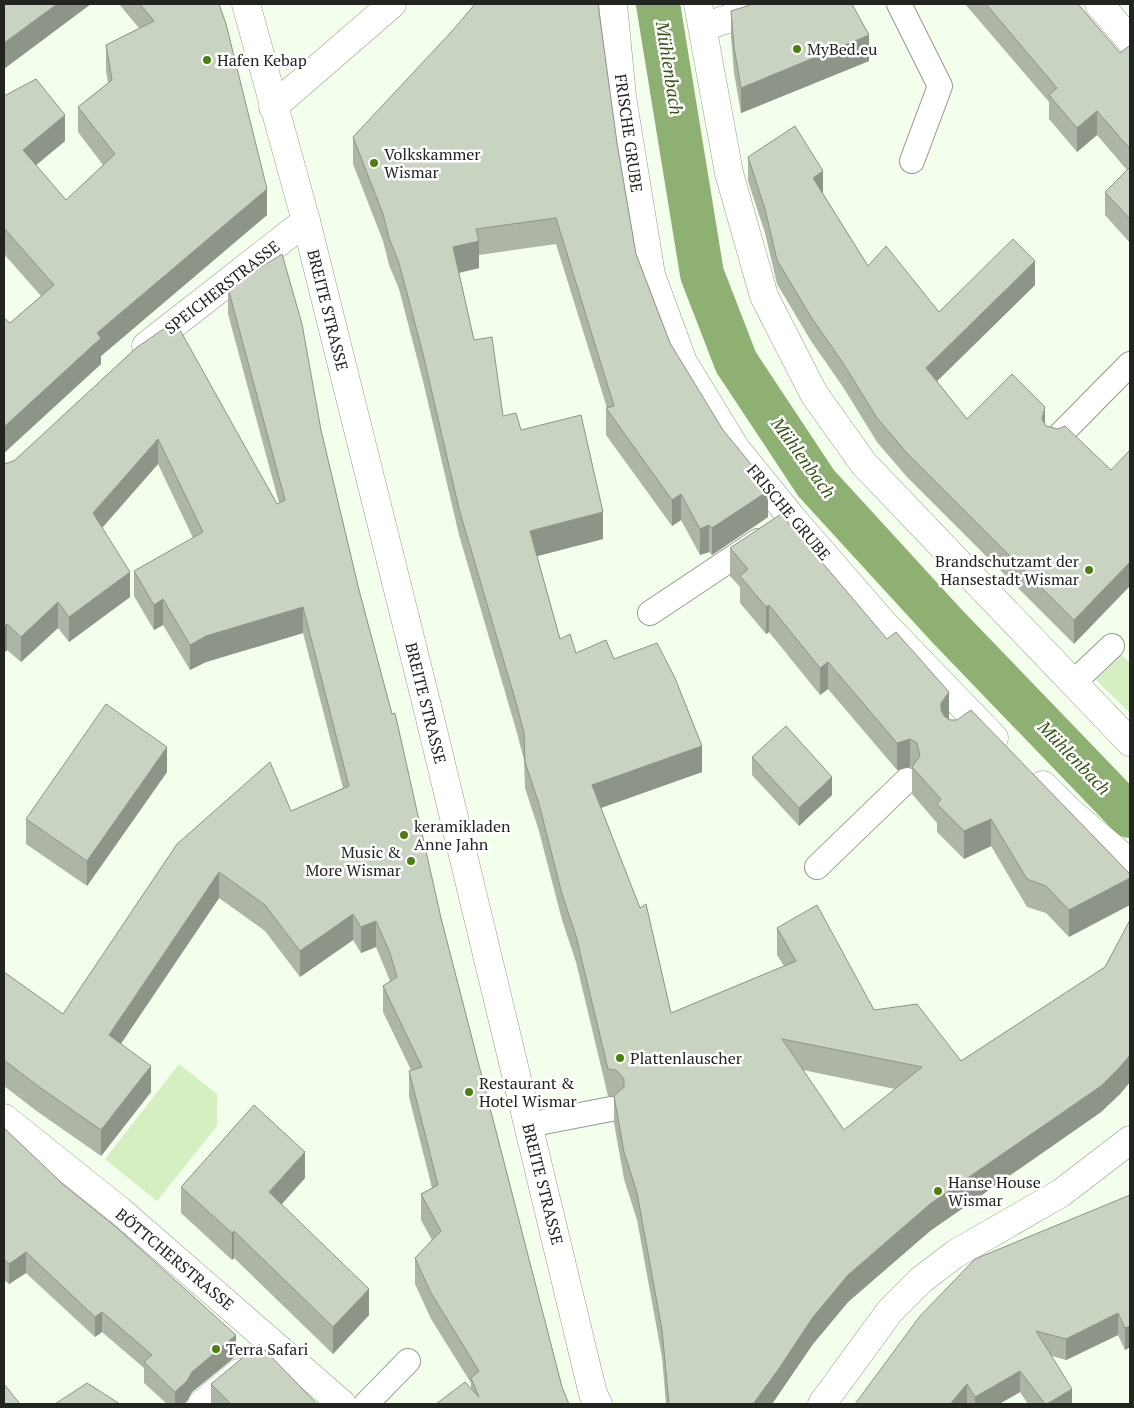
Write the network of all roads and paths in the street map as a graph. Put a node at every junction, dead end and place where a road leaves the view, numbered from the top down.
1 (246, 4) edge
2 (392, 4) edge
3 (613, 4) edge
4 (773, 4) edge
5 (899, 4) edge
6 (1099, 4) edge
7 (701, 15) edge
8 (1130, 40) edge
9 (273, 107) junction
10 (912, 161) dead end
11 (306, 221) junction
12 (126, 362) edge
13 (1130, 364) edge
14 (1055, 440) edge
15 (792, 518) junction
16 (650, 613) dead end
17 (1112, 646) dead end
18 (1073, 683) junction
19 (1130, 742) edge
20 (908, 780) dead end
21 (1130, 863) edge
22 (817, 867) dead end
23 (611, 1109) dead end
24 (4, 1118) edge
25 (528, 1125) junction
26 (1130, 1140) edge
27 (274, 1344) junction
28 (408, 1361) dead end
29 (202, 1404) edge
30 (342, 1404) edge
31 (366, 1404) edge
32 (598, 1404) edge
33 (822, 1404) edge

1 - 9 street, BREITE STRASSE
2 - 9 street
3 - 15 street, FRISCHE GRUBE
4 - 7 street
5 - 10 lane
6 - 8 street
7 - 18 street
9 - 11 street, BREITE STRASSE
11 - 12 street, SPEICHERSTRASSE
11 - 25 street, BREITE STRASSE
13 - 14 lane
15 - 16 lane
15 - 21 street, FRISCHE GRUBE
17 - 18 lane
18 - 19 street
20 - 22 lane
23 - 25 lane
24 - 27 street, BÖTTCHERSTRASSE
25 - 32 street, BREITE STRASSE
26 - 33 street
27 - 29 street
27 - 30 street, BÖTTCHERSTRASSE
28 - 31 lane

